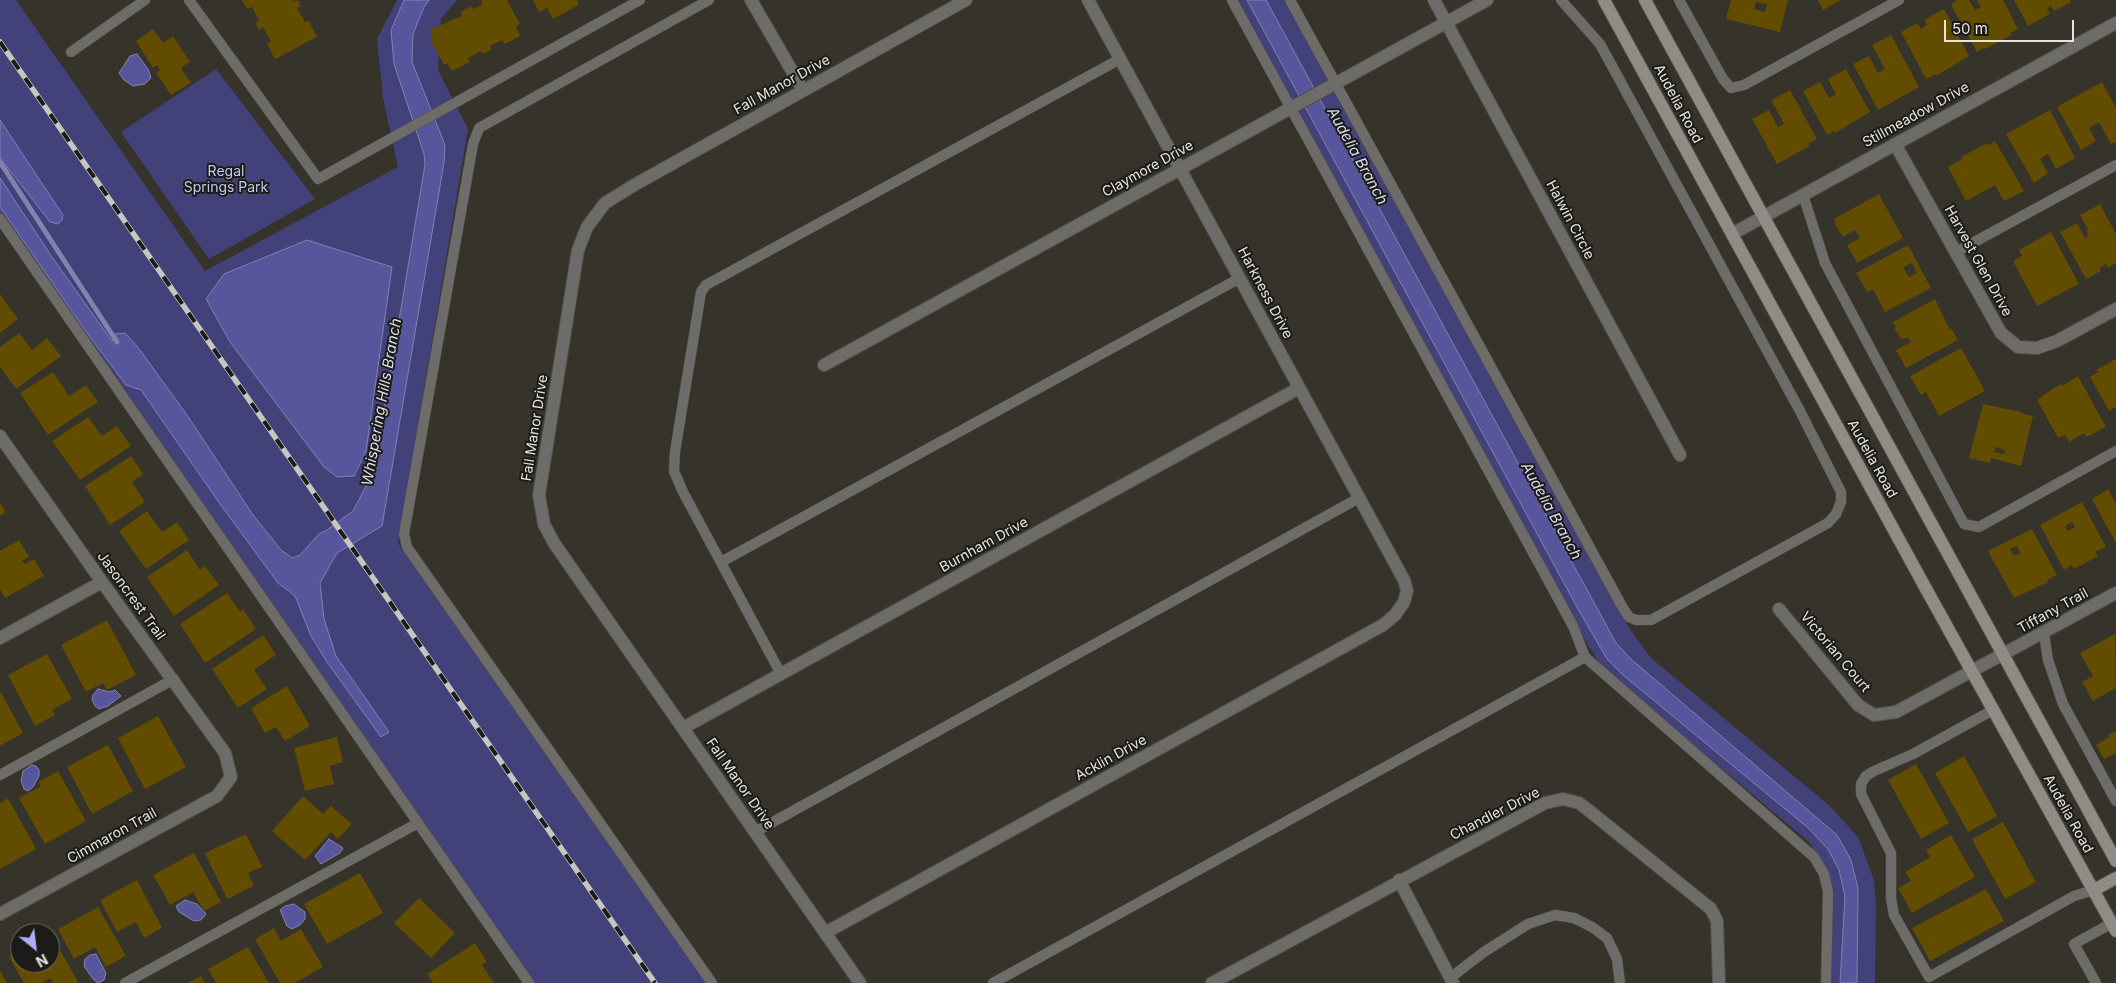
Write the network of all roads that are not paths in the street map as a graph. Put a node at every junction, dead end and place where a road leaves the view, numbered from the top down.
1 (145, 0) edge
2 (190, 0) edge
3 (640, 0) edge
4 (709, 0) edge
5 (751, 0) edge
6 (966, 0) edge
7 (1088, 0) edge
8 (1232, 0) edge
9 (1290, 0) edge
10 (1434, 0) edge
11 (1487, 0) edge
12 (1561, 0) edge
13 (1604, 0) edge
14 (1645, 0) edge
15 (1679, 0) edge
16 (1899, 0) edge
17 (1446, 22) junction
18 (2116, 23) edge
19 (71, 52) dead end
20 (1120, 59) junction
21 (1335, 84) junction
22 (803, 90) junction
23 (1294, 106) junction
24 (1895, 144) junction
25 (2116, 165) edge
26 (1180, 169) junction
27 (1802, 195) junction
28 (1764, 217) junction
29 (0, 219) edge
30 (1732, 234) junction
31 (1956, 252) junction
32 (1240, 278) junction
33 (2116, 309) edge
34 (824, 365) dead end
35 (1299, 388) junction
36 (0, 436) edge
37 (2116, 451) edge
38 (1680, 455) dead end
39 (1359, 498) junction
40 (720, 562) junction
41 (102, 582) junction
42 (2116, 594) edge
43 (1404, 602) joint
44 (1779, 609) dead end
45 (2044, 634) junction
46 (0, 638) edge
47 (2004, 654) junction
48 (1585, 658) junction
49 (1972, 672) junction
50 (781, 674) junction
51 (174, 679) junction
52 (1994, 710) junction
53 (683, 728) junction
54 (0, 774) edge
55 (231, 777) joint
56 (2116, 801) edge
57 (418, 823) junction
58 (755, 832) junction
59 (2116, 861) edge
60 (2116, 878) edge
61 (1399, 880) junction
62 (2094, 890) junction
63 (0, 914) edge
64 (2114, 927) edge
65 (825, 933) junction
66 (1012, 979) edge
67 (1452, 980) edge
68 (125, 983) edge
69 (529, 983) edge
70 (712, 983) edge
71 (860, 983) edge
72 (993, 983) edge
73 (1212, 983) edge
74 (1620, 983) edge
75 (1719, 983) edge
76 (1826, 983) edge
77 (2096, 983) edge

1 - 19 lane
2 - 3 lane
4 - 70 lane
5 - 22 street
6 - 22 street, Fall Manor Drive
7 - 20 street, Harkness Drive
8 - 23 lane
9 - 21 lane
10 - 17 street, Halwin Circle
11 - 17 street, Claymore Drive
12 - 21 lane
13 - 30 main road, Audelia Road
14 - 28 main road, Audelia Road
15 - 16 lane
17 - 21 street, Claymore Drive
17 - 38 street, Halwin Circle
18 - 24 street, Stillmeadow Drive
20 - 26 street, Harkness Drive
20 - 40 lane
21 - 23 street, Claymore Drive
22 - 53 street, Fall Manor Drive
23 - 26 street, Claymore Drive
23 - 48 lane
24 - 27 street, Stillmeadow Drive
24 - 31 street, Harvest Glen Drive
25 - 31 lane
26 - 32 street, Harkness Drive
26 - 34 street, Claymore Drive
27 - 28 street, Stillmeadow Drive
27 - 37 lane
28 - 30 street, Stillmeadow Drive
28 - 47 main road, Audelia Road
29 - 57 lane
30 - 49 main road, Audelia Road
31 - 33 street, Harvest Glen Drive
32 - 35 street, Harkness Drive
32 - 40 lane
35 - 39 street, Harkness Drive
35 - 50 street, Burnham Drive
36 - 41 street, Jasoncrest Trail
39 - 43 street, Harkness Drive
39 - 58 lane
40 - 50 lane
41 - 46 street
41 - 51 street, Jasoncrest Trail
42 - 45 street, Tiffany Trail
43 - 65 street, Acklin Drive
44 - 49 street, Victorian Court
45 - 47 street, Tiffany Trail
45 - 56 lane
47 - 49 street, Victorian Court
47 - 59 main road, Audelia Road
48 - 66 lane
48 - 76 lane
49 - 52 main road, Audelia Road
50 - 53 street, Burnham Drive
51 - 54 lane
51 - 55 street, Jasoncrest Trail
52 - 62 main road, Audelia Road
52 - 62 lane
53 - 58 street, Fall Manor Drive
55 - 63 street, Cimmaron Trail
57 - 68 lane
57 - 69 lane
58 - 65 street, Fall Manor Drive
60 - 62 main road
61 - 67 street
61 - 73 street, Chandler Drive
61 - 75 street, Chandler Drive
62 - 64 main road, Audelia Road
64 - 77 lane
65 - 71 street, Fall Manor Drive
66 - 72 lane
67 - 74 lane

